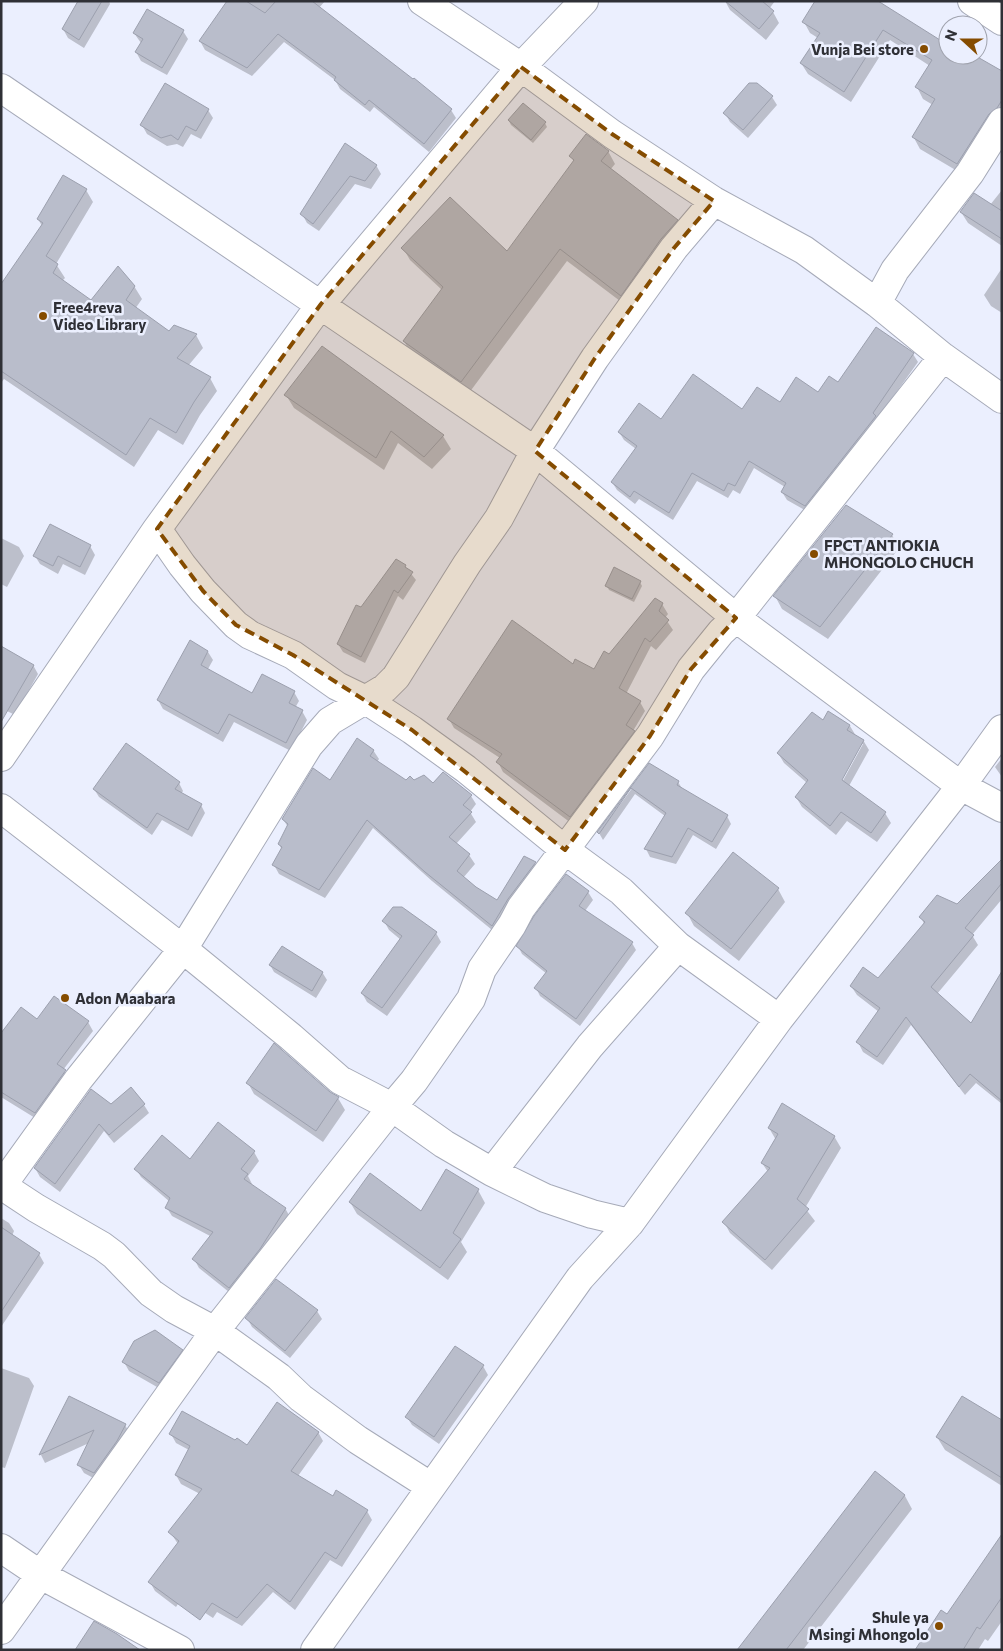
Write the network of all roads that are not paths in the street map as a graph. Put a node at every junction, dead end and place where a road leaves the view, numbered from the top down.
1 (422, 1) edge
2 (584, 1) edge
3 (972, 1) edge
4 (1002, 21) edge
5 (520, 67) junction
6 (1, 88) edge
7 (1002, 122) edge
8 (714, 200) junction
9 (877, 303) junction
10 (321, 304) junction
11 (943, 356) junction
12 (1002, 398) edge
13 (535, 451) junction
14 (158, 530) junction
15 (736, 618) junction
16 (366, 700) junction
17 (1002, 729) edge
18 (1, 757) edge
19 (961, 786) junction
20 (1, 808) edge
21 (1002, 808) edge
22 (565, 850) junction
23 (678, 946) junction
24 (182, 948) junction
25 (779, 1019) junction
26 (392, 1106) junction
27 (492, 1172) junction
28 (2, 1186) edge
29 (630, 1223) junction
30 (215, 1330) junction
31 (430, 1486) junction
32 (1, 1548) edge
33 (40, 1575) junction
34 (1, 1630) edge
35 (180, 1650) edge
36 (314, 1650) edge

1 - 5 street
2 - 5 street
3 - 4 street
5 - 8 street
5 - 10 street
6 - 10 street
7 - 9 street
8 - 9 street
8 - 13 street
9 - 11 street
10 - 13 street
10 - 14 street
11 - 12 street
11 - 15 street
13 - 15 street
13 - 16 street
14 - 16 street
14 - 18 street
15 - 19 street
15 - 22 street
16 - 22 street
16 - 24 street
17 - 19 street
19 - 21 street
19 - 25 street
20 - 24 street
22 - 23 street
22 - 26 street
23 - 25 street
23 - 27 street
24 - 26 street
24 - 28 street
25 - 29 street
26 - 27 street
26 - 30 street
27 - 29 street
28 - 30 street
29 - 31 street
30 - 31 street
30 - 33 street
31 - 36 street
32 - 33 street
33 - 34 street
33 - 35 street

